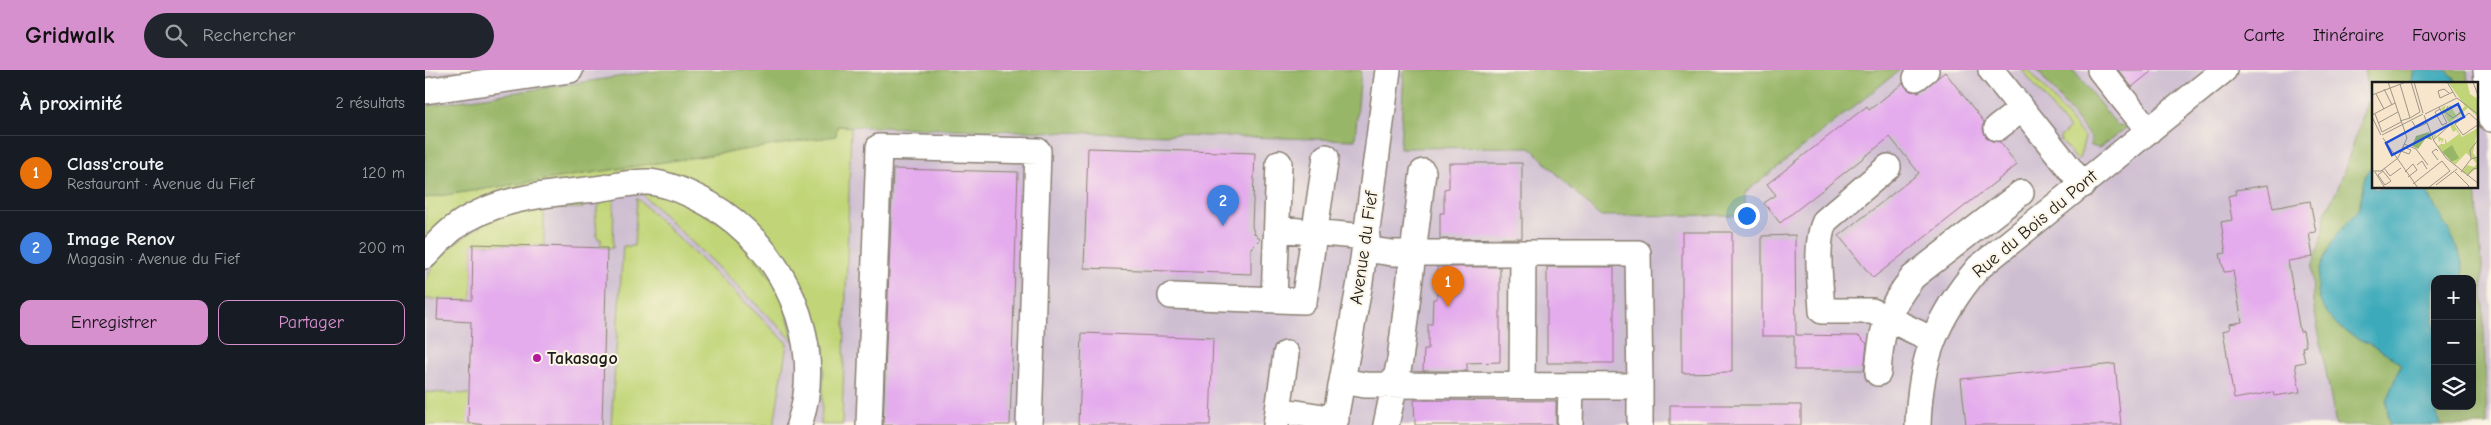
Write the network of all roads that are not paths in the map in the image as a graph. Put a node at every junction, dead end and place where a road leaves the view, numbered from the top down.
1 (570, 70) edge
2 (1388, 70) edge
3 (1991, 70) edge
4 (2100, 70) edge
5 (2224, 70) edge
6 (2485, 70) edge
7 (425, 91) edge
8 (2022, 109) junction
9 (2491, 119) edge
10 (1997, 128) dead end
11 (2149, 131) junction
12 (1326, 157) dead end
13 (1279, 163) dead end
14 (1888, 167) dead end
15 (1423, 172) dead end
16 (2083, 185) junction
17 (2021, 193) dead end
18 (1277, 229) junction
19 (1315, 232) junction
20 (1967, 235) junction
21 (1366, 243) junction
22 (1413, 253) junction
23 (1523, 253) junction
24 (425, 256) edge
25 (1987, 260) junction
26 (1171, 296) dead end
27 (1274, 300) junction
28 (1888, 317) junction
29 (1933, 340) junction
30 (1286, 354) dead end
31 (1878, 373) dead end
32 (1342, 381) junction
33 (1395, 385) junction
34 (1522, 385) junction
35 (1571, 386) junction
36 (1640, 386) junction
37 (1277, 418) edge
38 (1335, 422) edge
39 (799, 425) edge
40 (869, 425) edge
41 (1029, 425) edge
42 (1386, 425) edge
43 (1570, 425) edge
44 (1640, 425) edge
45 (1918, 425) edge

1 - 7 street
2 - 21 street, Avenue du Fief
3 - 8 street
4 - 11 street
5 - 11 street, Rue du Bois du Pont
6 - 9 street
8 - 10 street
8 - 16 street
11 - 16 street, Rue du Bois du Pont
12 - 19 street
13 - 18 street
14 - 28 street
15 - 22 street
16 - 25 street, Rue du Bois du Pont
17 - 20 street
18 - 19 street
18 - 27 street
19 - 21 street
19 - 27 street
20 - 25 street
20 - 28 street
21 - 22 street
21 - 32 street, Avenue du Fief
22 - 23 street
22 - 33 street
23 - 34 street
23 - 36 street
24 - 39 street
25 - 29 street, Rue du Bois du Pont
26 - 27 street
28 - 29 street
28 - 31 street
29 - 45 street, Rue du Bois du Pont
30 - 37 street
32 - 33 street
32 - 38 street, Avenue du Fief
33 - 34 street
33 - 42 street
34 - 35 street
35 - 36 street
35 - 43 street
36 - 44 street
37 - 38 street
40 - 41 street

